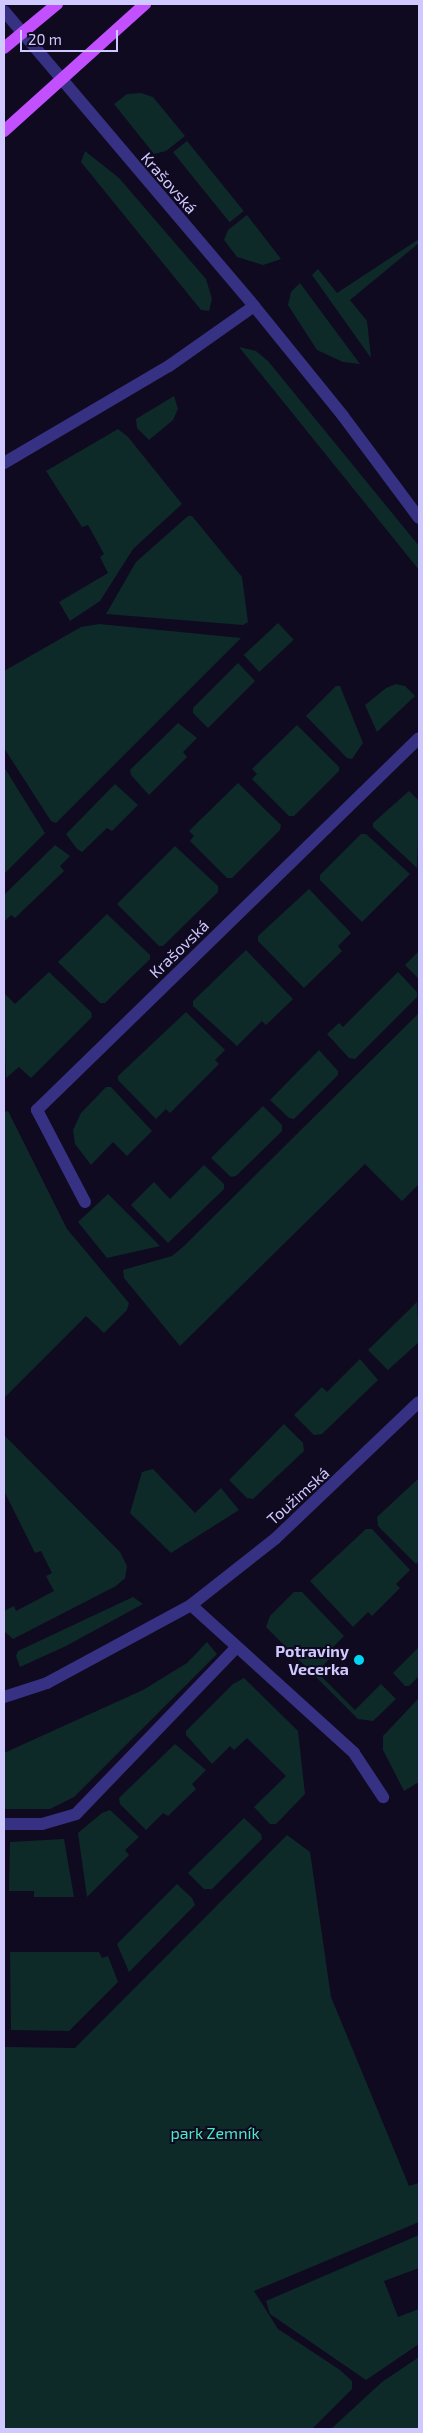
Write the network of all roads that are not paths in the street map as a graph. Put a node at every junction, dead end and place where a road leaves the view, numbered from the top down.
1 (57, 4) edge
2 (146, 4) edge
3 (4, 11) edge
4 (22, 33) junction
5 (4, 48) edge
6 (62, 79) junction
7 (4, 131) edge
8 (254, 306) junction
9 (4, 463) edge
10 (419, 518) edge
11 (419, 738) edge
12 (85, 1202) dead end
13 (419, 1402) edge
14 (191, 1605) junction
15 (236, 1648) junction
16 (4, 1697) edge
17 (383, 1797) dead end
18 (4, 1824) edge

1 - 4 main road
2 - 6 main road
3 - 4 street
4 - 5 main road
4 - 6 street
6 - 7 main road
6 - 8 street, Krašovská
8 - 9 street
8 - 10 street, Krašovská
11 - 12 street, Krašovská
13 - 14 street, Toužimská
14 - 15 street
14 - 16 street, Toužimská
15 - 17 street
15 - 18 street

